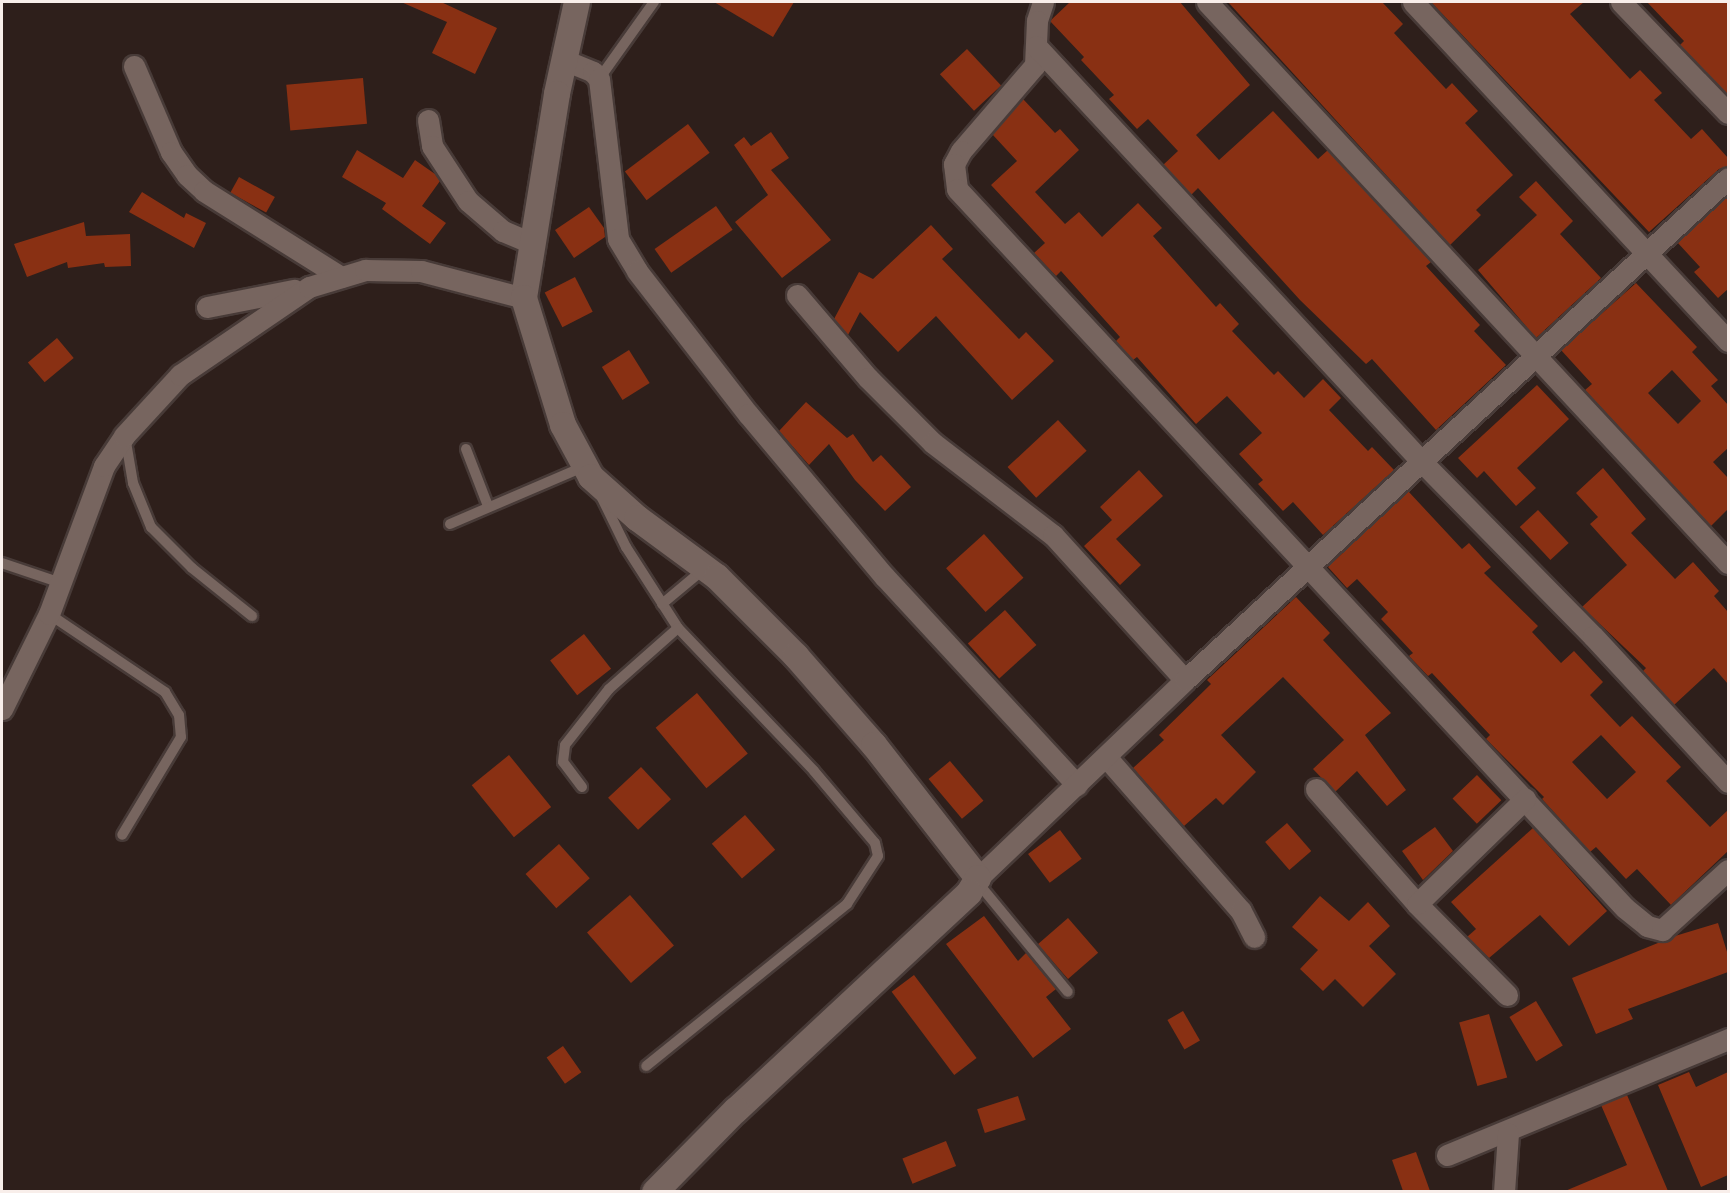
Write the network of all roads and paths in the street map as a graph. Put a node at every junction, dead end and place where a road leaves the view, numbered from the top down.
1 (577, 2) edge
2 (654, 2) edge
3 (1042, 2) edge
4 (1207, 2) edge
5 (1413, 2) edge
6 (1621, 2) edge
7 (1036, 46) junction
8 (564, 60) junction
9 (134, 66) dead end
10 (599, 79) junction
11 (1728, 113) edge
12 (428, 120) dead end
13 (1728, 178) edge
14 (533, 244) junction
15 (1647, 255) junction
16 (341, 276) junction
17 (309, 287) junction
18 (797, 295) dead end
19 (524, 298) junction
20 (207, 307) dead end
21 (1728, 341) edge
22 (1534, 357) junction
23 (124, 436) junction
24 (466, 449) dead end
25 (1422, 462) junction
26 (588, 472) junction
27 (488, 507) junction
28 (450, 524) dead end
29 (2, 563) edge
30 (1728, 563) edge
31 (1307, 566) junction
32 (705, 568) junction
33 (61, 584) junction
34 (662, 604) junction
35 (49, 614) junction
36 (252, 616) dead end
37 (678, 628) junction
38 (1185, 680) junction
39 (2, 709) edge
40 (1107, 758) junction
41 (1728, 782) edge
42 (1077, 785) junction
43 (582, 787) dead end
44 (1316, 789) dead end
45 (1525, 799) junction
46 (122, 835) dead end
47 (1728, 870) edge
48 (978, 880) junction
49 (1417, 904) junction
50 (1254, 937) dead end
51 (1068, 992) dead end
52 (1507, 995) dead end
53 (1728, 1039) edge
54 (646, 1066) dead end
55 (1508, 1133) junction
56 (1447, 1155) dead end
57 (655, 1191) edge
58 (1504, 1191) edge

1 - 8 street
2 - 10 lane
3 - 7 street
4 - 22 street
5 - 15 street
6 - 11 street
7 - 25 street
7 - 31 street
8 - 10 street
8 - 14 street
9 - 16 street
10 - 42 street
12 - 14 street
13 - 15 street
14 - 19 street
15 - 21 street
15 - 22 street
16 - 17 street
16 - 19 street
17 - 20 street
17 - 23 street
18 - 38 street
19 - 26 street
22 - 25 street
22 - 30 street
23 - 33 street
23 - 36 lane
24 - 27 lane
25 - 31 street
25 - 41 street
26 - 27 lane
26 - 32 street
26 - 34 lane
27 - 28 lane
29 - 33 lane
31 - 38 street
31 - 45 street
32 - 34 lane
32 - 48 street
33 - 35 street
34 - 37 lane
35 - 39 street
35 - 46 lane
37 - 43 lane
37 - 54 lane
38 - 40 street
40 - 42 street
40 - 50 street
42 - 48 street
44 - 49 street
45 - 47 street
45 - 49 street
48 - 51 lane
48 - 57 street
49 - 52 street
53 - 55 street
55 - 56 street
55 - 58 street

